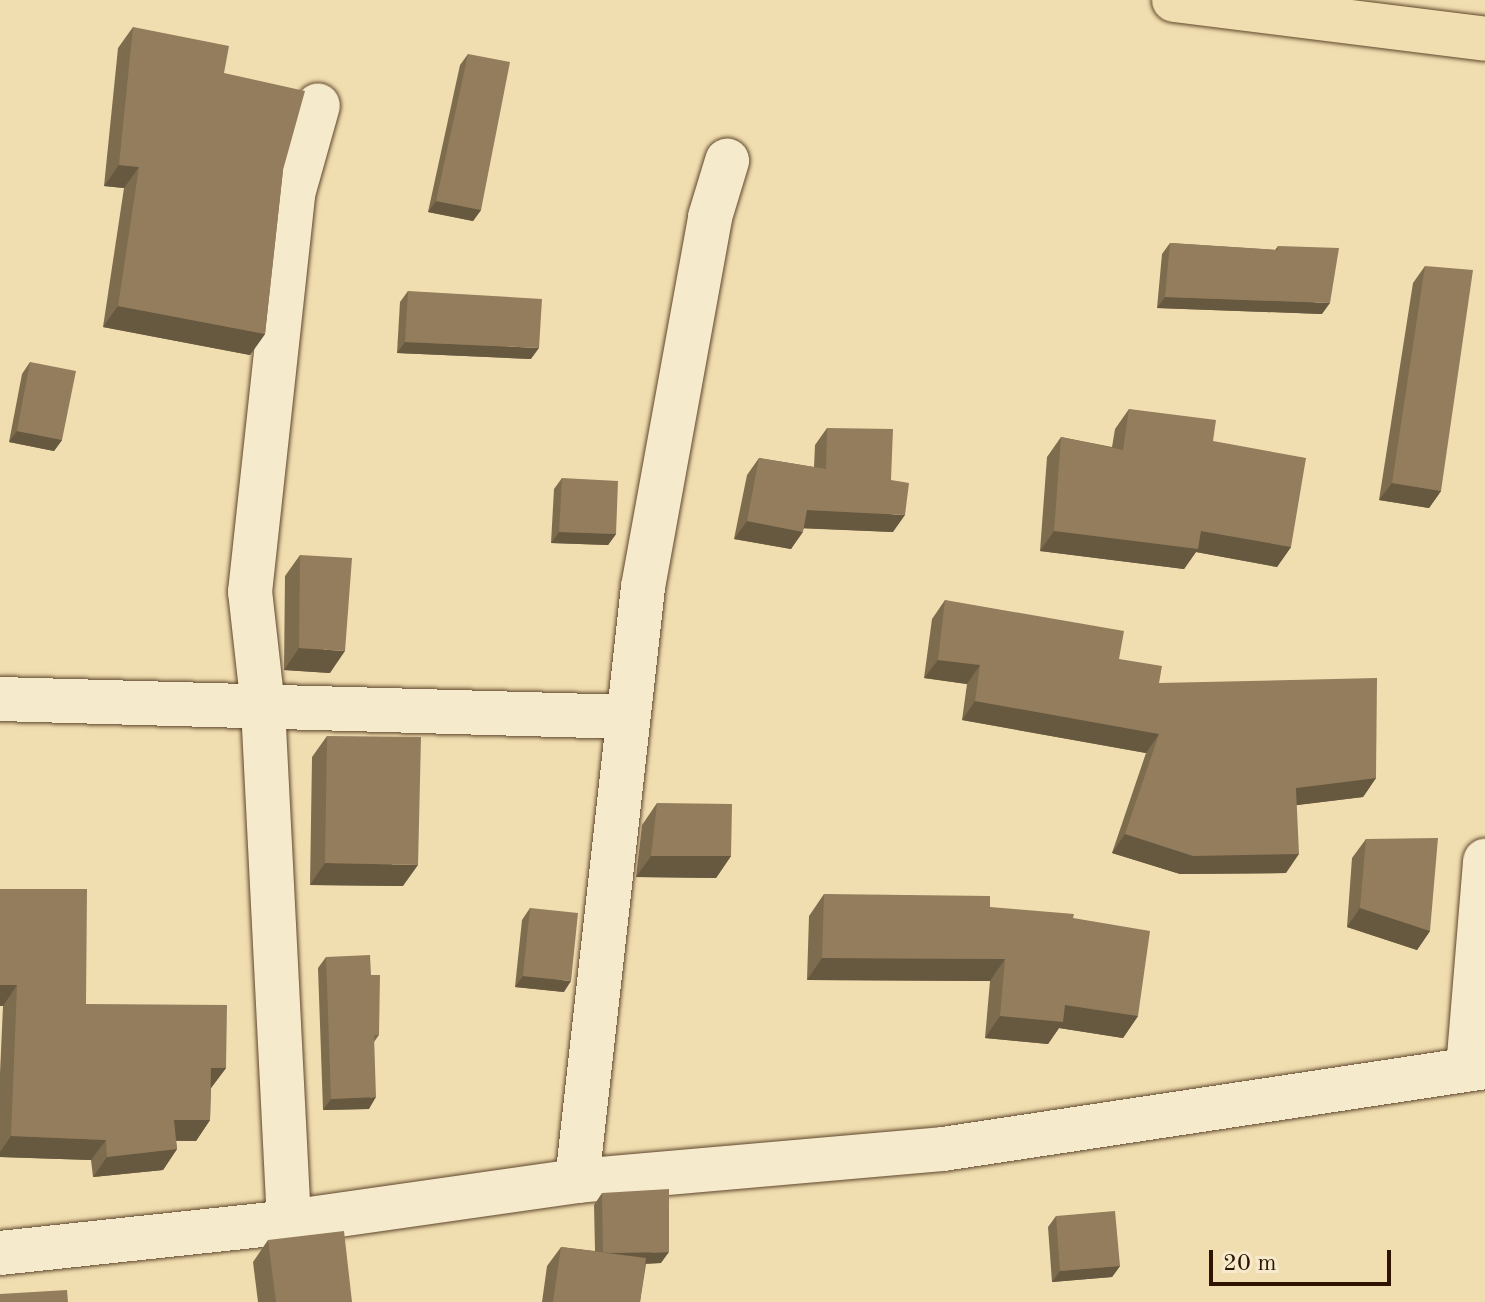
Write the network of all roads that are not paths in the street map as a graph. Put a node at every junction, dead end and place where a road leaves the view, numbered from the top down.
1 (1174, 0) edge
2 (1381, 12) edge
3 (1485, 39) edge
4 (318, 105) dead end
5 (727, 161) dead end
6 (0, 699) edge
7 (263, 707) junction
8 (627, 717) junction
9 (1485, 861) edge
10 (1476, 1068) edge
11 (577, 1181) junction
12 (289, 1222) junction
13 (0, 1253) edge

1 - 2 main road
2 - 3 main road
4 - 7 street
5 - 8 street
6 - 7 street
7 - 8 street
7 - 12 street
8 - 11 street
9 - 10 street
10 - 11 street
11 - 12 street
12 - 13 street

